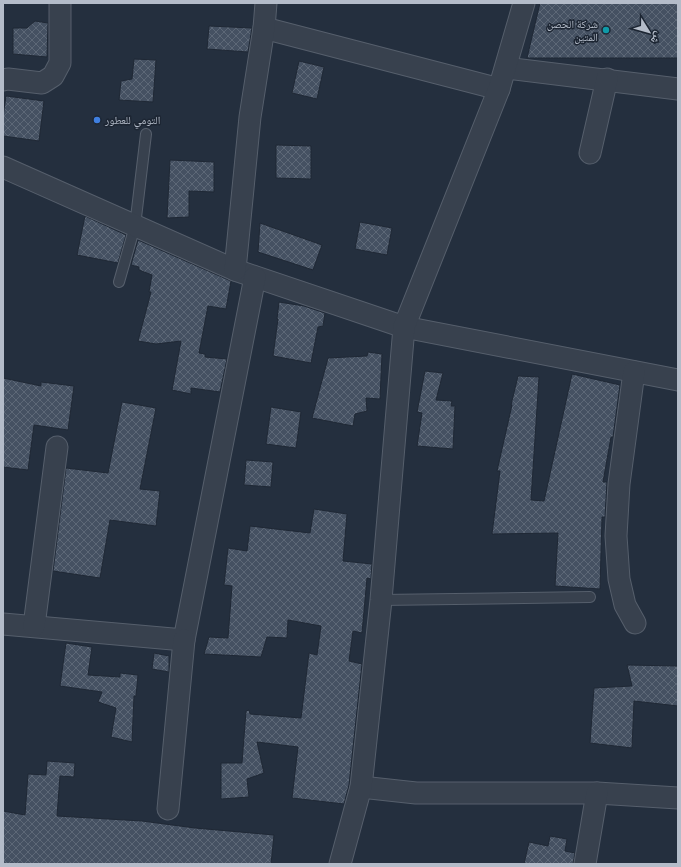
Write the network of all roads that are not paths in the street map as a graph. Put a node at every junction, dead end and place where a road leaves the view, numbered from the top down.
1 (60, 3) edge
2 (266, 3) edge
3 (524, 3) edge
4 (264, 28) junction
5 (506, 68) junction
6 (607, 79) junction
7 (3, 80) edge
8 (499, 88) junction
9 (678, 89) edge
10 (146, 134) dead end
11 (590, 153) dead end
12 (3, 167) edge
13 (135, 226) junction
14 (235, 270) junction
15 (255, 277) junction
16 (119, 282) dead end
17 (404, 327) junction
18 (634, 372) junction
19 (678, 380) edge
20 (56, 447) dead end
21 (590, 597) dead end
22 (381, 600) junction
23 (635, 623) dead end
24 (3, 624) edge
25 (34, 626) junction
26 (184, 640) junction
27 (361, 787) junction
28 (597, 793) junction
29 (678, 798) edge
30 (168, 810) dead end
31 (340, 864) edge
32 (585, 864) edge

1 - 7 street
2 - 4 street
3 - 5 street
4 - 8 street
4 - 14 street
5 - 6 street
5 - 8 street
6 - 9 street
6 - 11 street
8 - 17 street
10 - 13 lane
12 - 13 street
13 - 14 street
13 - 16 lane
14 - 15 street
15 - 17 street
15 - 26 street
17 - 18 street
17 - 22 street
18 - 19 street
18 - 23 street
20 - 25 street
21 - 22 lane
22 - 27 street
24 - 25 street
25 - 26 street
26 - 30 street
27 - 28 street
27 - 31 street
28 - 29 street
28 - 32 street

